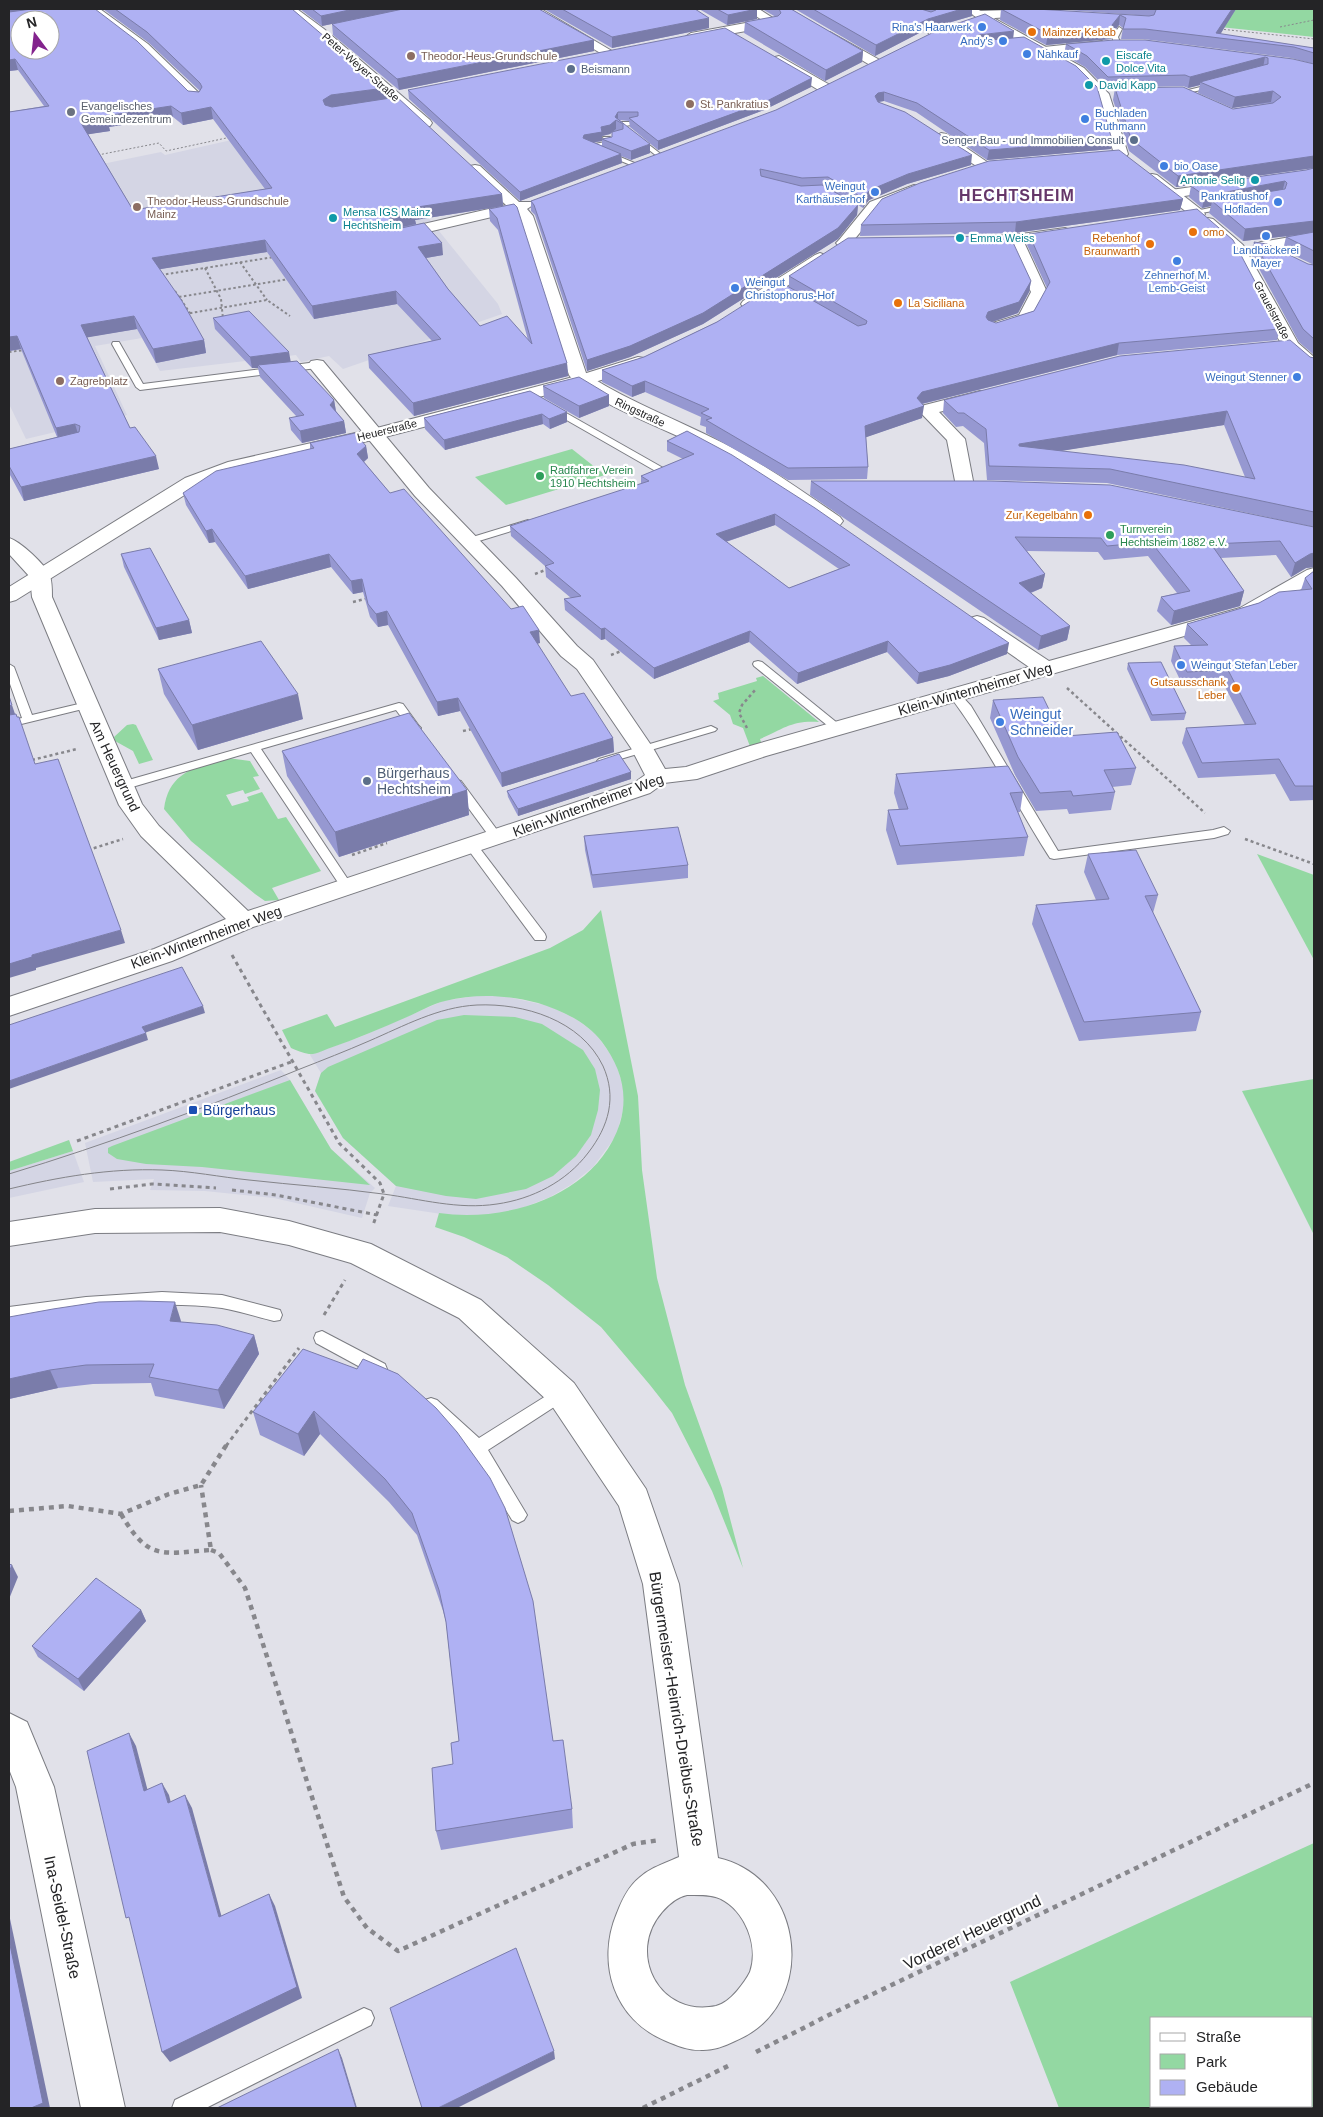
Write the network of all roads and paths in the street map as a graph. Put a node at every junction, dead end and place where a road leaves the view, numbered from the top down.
1 (93, 9) edge
2 (290, 9) edge
3 (532, 9) edge
4 (751, 9) edge
5 (1047, 13) edge
6 (966, 18) edge
7 (1314, 20) edge
8 (710, 22) dead end
9 (1122, 22) edge
10 (1280, 27) dead end
11 (817, 28) edge
12 (1219, 28) edge
13 (724, 30) junction
14 (742, 38) edge
15 (1314, 39) edge
16 (677, 40) edge
17 (916, 41) edge
18 (1118, 45) junction
19 (1134, 45) edge
20 (1044, 51) junction
21 (767, 53) edge
22 (593, 58) edge
23 (858, 71) edge
24 (1223, 84) edge
25 (1165, 92) edge
26 (1183, 92) junction
27 (415, 93) edge
28 (1103, 94) junction
29 (1120, 94) edge
30 (810, 96) edge
31 (196, 98) edge
32 (399, 99) junction
33 (1206, 103) edge
34 (384, 104) edge
35 (635, 123) edge
36 (926, 128) edge
37 (438, 135) edge
38 (232, 137) edge
39 (613, 137) edge
40 (620, 148) edge
41 (603, 152) junction
42 (665, 154) joint
43 (94, 156) edge
44 (1104, 156) edge
45 (466, 161) edge
46 (1131, 161) junction
47 (635, 165) junction
48 (617, 172) edge
49 (968, 172) edge
50 (931, 183) edge
51 (1240, 184) edge
52 (1171, 194) junction
53 (535, 202) edge
54 (1240, 204) edge
55 (517, 208) junction
56 (1196, 213) junction
57 (1178, 217) edge
58 (1082, 231) edge
59 (398, 234) edge
60 (1314, 238) edge
61 (1014, 240) junction
62 (958, 241) edge
63 (863, 242) edge
64 (844, 243) junction
65 (1261, 247) junction
66 (1238, 248) junction
67 (282, 256) edge
68 (1284, 259) edge
69 (240, 262) junction
70 (206, 268) junction
71 (290, 279) edge
72 (162, 281) edge
73 (255, 284) junction
74 (170, 288) edge
75 (216, 291) junction
76 (179, 297) junction
77 (267, 300) junction
78 (223, 308) junction
79 (738, 312) edge
80 (190, 313) junction
81 (184, 314) edge
82 (290, 316) dead end
83 (222, 328) edge
84 (994, 328) edge
85 (116, 344) dead end
86 (1291, 346) junction
87 (1272, 347) edge
88 (28, 349) edge
89 (9, 352) edge
90 (653, 355) edge
91 (317, 365) joint
92 (1314, 365) edge
93 (582, 380) junction
94 (992, 393) edge
95 (536, 399) junction
96 (375, 434) junction
97 (662, 472) edge
98 (945, 486) edge
99 (965, 486) junction
100 (984, 487) edge
101 (786, 488) junction
102 (815, 488) edge
103 (534, 521) edge
104 (850, 534) edge
105 (469, 541) junction
106 (9, 544) edge
107 (556, 567) edge
108 (1314, 574) edge
109 (40, 576) junction
110 (509, 582) junction
111 (9, 596) edge
112 (372, 597) edge
113 (353, 602) dead end
114 (964, 613) edge
115 (630, 648) edge
116 (758, 664) dead end
117 (585, 665) junction
118 (9, 667) edge
119 (1046, 669) junction
120 (955, 695) junction
121 (87, 705) junction
122 (28, 719) junction
123 (9, 724) edge
124 (472, 728) edge
125 (837, 728) junction
126 (711, 729) dead end
127 (463, 731) dead end
128 (422, 737) edge
129 (80, 748) dead end
130 (642, 748) junction
131 (255, 749) junction
132 (26, 762) edge
133 (587, 766) edge
134 (450, 775) edge
135 (658, 777) junction
136 (122, 786) junction
137 (150, 831) junction
138 (1224, 831) junction
139 (496, 837) junction
140 (471, 846) junction
141 (82, 852) edge
142 (1314, 864) edge
143 (347, 887) junction
144 (236, 925) junction
145 (540, 937) dead end
146 (9, 1007) edge
147 (291, 1062) junction
148 (77, 1141) dead end
149 (370, 1232) dead end
150 (9, 1234) edge
151 (349, 1273) dead end
152 (9, 1313) edge
153 (274, 1315) dead end
154 (322, 1317) dead end
155 (322, 1338) dead end
156 (305, 1340) dead end
157 (393, 1376) edge
158 (562, 1393) junction
159 (423, 1397) edge
160 (478, 1448) junction
161 (201, 1485) junction
162 (9, 1511) edge
163 (121, 1514) junction
164 (518, 1515) dead end
165 (211, 1550) junction
166 (9, 1732) edge
167 (1314, 1783) edge
168 (696, 1834) junction
169 (701, 1874) dead end
170 (364, 2018) dead end
171 (746, 2056) dead end
172 (730, 2065) dead end
173 (103, 2108) edge
174 (183, 2108) edge
175 (643, 2108) edge

1 - 31 street
2 - 32 street, Peter-Weyer-Straße
3 - 22 street
4 - 13 street
5 - 6 street
6 - 17 street
6 - 20 street
7 - 10 path
8 - 13 street
9 - 18 lane
11 - 23 street
12 - 15 path
13 - 14 street
13 - 16 street
18 - 19 street
18 - 20 street
20 - 28 street
21 - 30 street
24 - 26 lane
25 - 26 street
26 - 33 street
27 - 32 street
28 - 29 street
28 - 46 street
32 - 34 street
32 - 37 street, Peter-Weyer-Straße
35 - 42 lane
36 - 49 street
38 - 43 path
39 - 41 lane
40 - 41 lane
41 - 47 lane
42 - 47 street
44 - 46 street
45 - 55 street
46 - 52 street
47 - 48 street
50 - 64 street
51 - 52 street
52 - 56 street
53 - 55 street
54 - 56 lane
55 - 59 street
55 - 93 street
56 - 57 street
56 - 66 street
58 - 61 street
60 - 65 street
61 - 62 street
61 - 84 street
63 - 64 street
64 - 79 street
65 - 66 street
65 - 68 street
66 - 86 street, Grauelstraße
67 - 69 path
69 - 70 path
69 - 73 path
70 - 72 path
70 - 75 path
71 - 73 path
73 - 75 path
73 - 77 path
74 - 76 path
75 - 76 path
75 - 78 path
76 - 80 path
77 - 78 path
77 - 82 path
78 - 80 path
78 - 83 path
80 - 81 path
85 - 91 lane
86 - 87 street
86 - 92 street, Grauelstraße
88 - 89 path
90 - 93 street, Heuerstraße
91 - 96 street
93 - 95 street, Heuerstraße
93 - 101 street, Ringstraße
94 - 99 street
95 - 96 street, Heuerstraße
95 - 97 lane
96 - 105 street
96 - 109 street, Heuerstraße
98 - 99 street
99 - 100 street
101 - 102 street
101 - 104 street, Ringstraße
103 - 105 lane
105 - 110 street
106 - 109 street
107 - 110 path
108 - 119 street, Klein-Winternheimer Weg
109 - 111 street, Heuerstraße
109 - 121 street, Am Heuergrund
110 - 117 street
112 - 113 path
114 - 119 street
115 - 117 path
116 - 125 lane
117 - 130 street
118 - 122 lane
119 - 120 street, Klein-Winternheimer Weg
119 - 138 path
120 - 125 street, Klein-Winternheimer Weg
120 - 138 lane
121 - 122 lane
121 - 136 street, Am Heuergrund
122 - 123 lane
124 - 127 path
125 - 135 street, Klein-Winternheimer Weg
126 - 130 lane
128 - 131 lane
129 - 132 path
130 - 133 lane
130 - 135 street
131 - 136 lane
131 - 143 lane
134 - 139 lane
135 - 139 street, Klein-Winternheimer Weg
136 - 137 street, Am Heuergrund
137 - 141 path
137 - 144 street, Am Heuergrund
138 - 142 path
139 - 140 street, Klein-Winternheimer Weg
140 - 143 street, Klein-Winternheimer Weg
140 - 145 lane
143 - 144 street, Klein-Winternheimer Weg
144 - 146 street, Klein-Winternheimer Weg
144 - 147 path
147 - 148 path
147 - 149 path
150 - 158 street, Bürgermeister-Heinrich-Dreibus-Straße
151 - 154 path
152 - 153 lane
155 - 157 lane
156 - 161 path
158 - 160 lane
158 - 168 street, Bürgermeister-Heinrich-Dreibus-Straße
159 - 160 lane
160 - 164 lane
161 - 163 path
161 - 165 path
162 - 163 path
163 - 165 path
165 - 168 path
166 - 173 street, Ina-Seidel-Straße
167 - 171 path, Vorderer Heuergrund
168 - 169 street, Bürgermeister-Heinrich-Dreibus-Straße
170 - 174 lane
172 - 175 path

